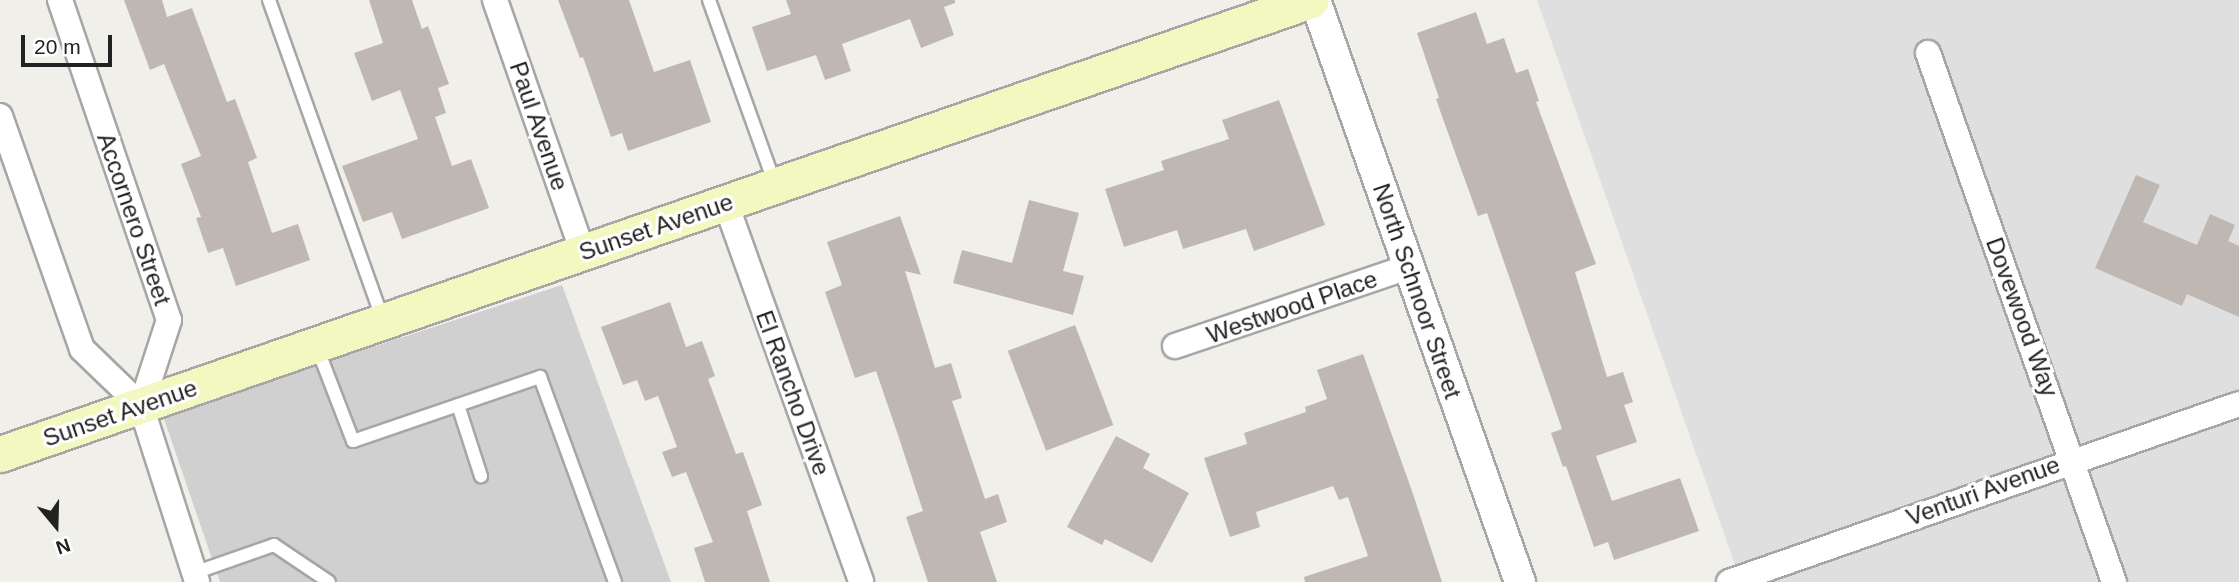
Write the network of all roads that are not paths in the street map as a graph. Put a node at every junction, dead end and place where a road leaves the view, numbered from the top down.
1 (60, 0) edge
2 (269, 0) edge
3 (495, 0) edge
4 (709, 0) edge
5 (1313, 0) edge
6 (1928, 53) dead end
7 (0, 116) edge
8 (776, 186) junction
9 (726, 204) junction
10 (583, 252) junction
11 (1409, 267) junction
12 (383, 321) junction
13 (316, 345) junction
14 (1175, 346) dead end
15 (2239, 404) edge
16 (458, 405) junction
17 (141, 406) junction
18 (0, 454) edge
19 (2073, 459) junction
20 (481, 476) dead end
21 (195, 578) edge
22 (329, 582) edge
23 (615, 582) edge
24 (861, 582) edge
25 (1520, 582) edge
26 (1728, 582) edge
27 (2114, 582) edge

1 - 17 street, Accornero Street
2 - 12 lane
3 - 10 street, Paul Avenue
4 - 8 lane
5 - 8 main road, Sunset Avenue
5 - 11 street, North Schnoor Street
6 - 19 street, Dovewood Way
7 - 17 street
8 - 9 main road, Sunset Avenue
9 - 10 main road, Sunset Avenue
9 - 24 street, El Rancho Drive
10 - 12 main road, Sunset Avenue
11 - 14 street, Westwood Place
11 - 25 street, North Schnoor Street
12 - 13 main road, Sunset Avenue
13 - 16 lane
13 - 17 main road, Sunset Avenue
15 - 19 street, Venturi Avenue
16 - 20 lane
16 - 23 lane
17 - 18 main road, Sunset Avenue
17 - 21 street
19 - 26 street, Venturi Avenue
19 - 27 street, Dovewood Way
21 - 22 lane

